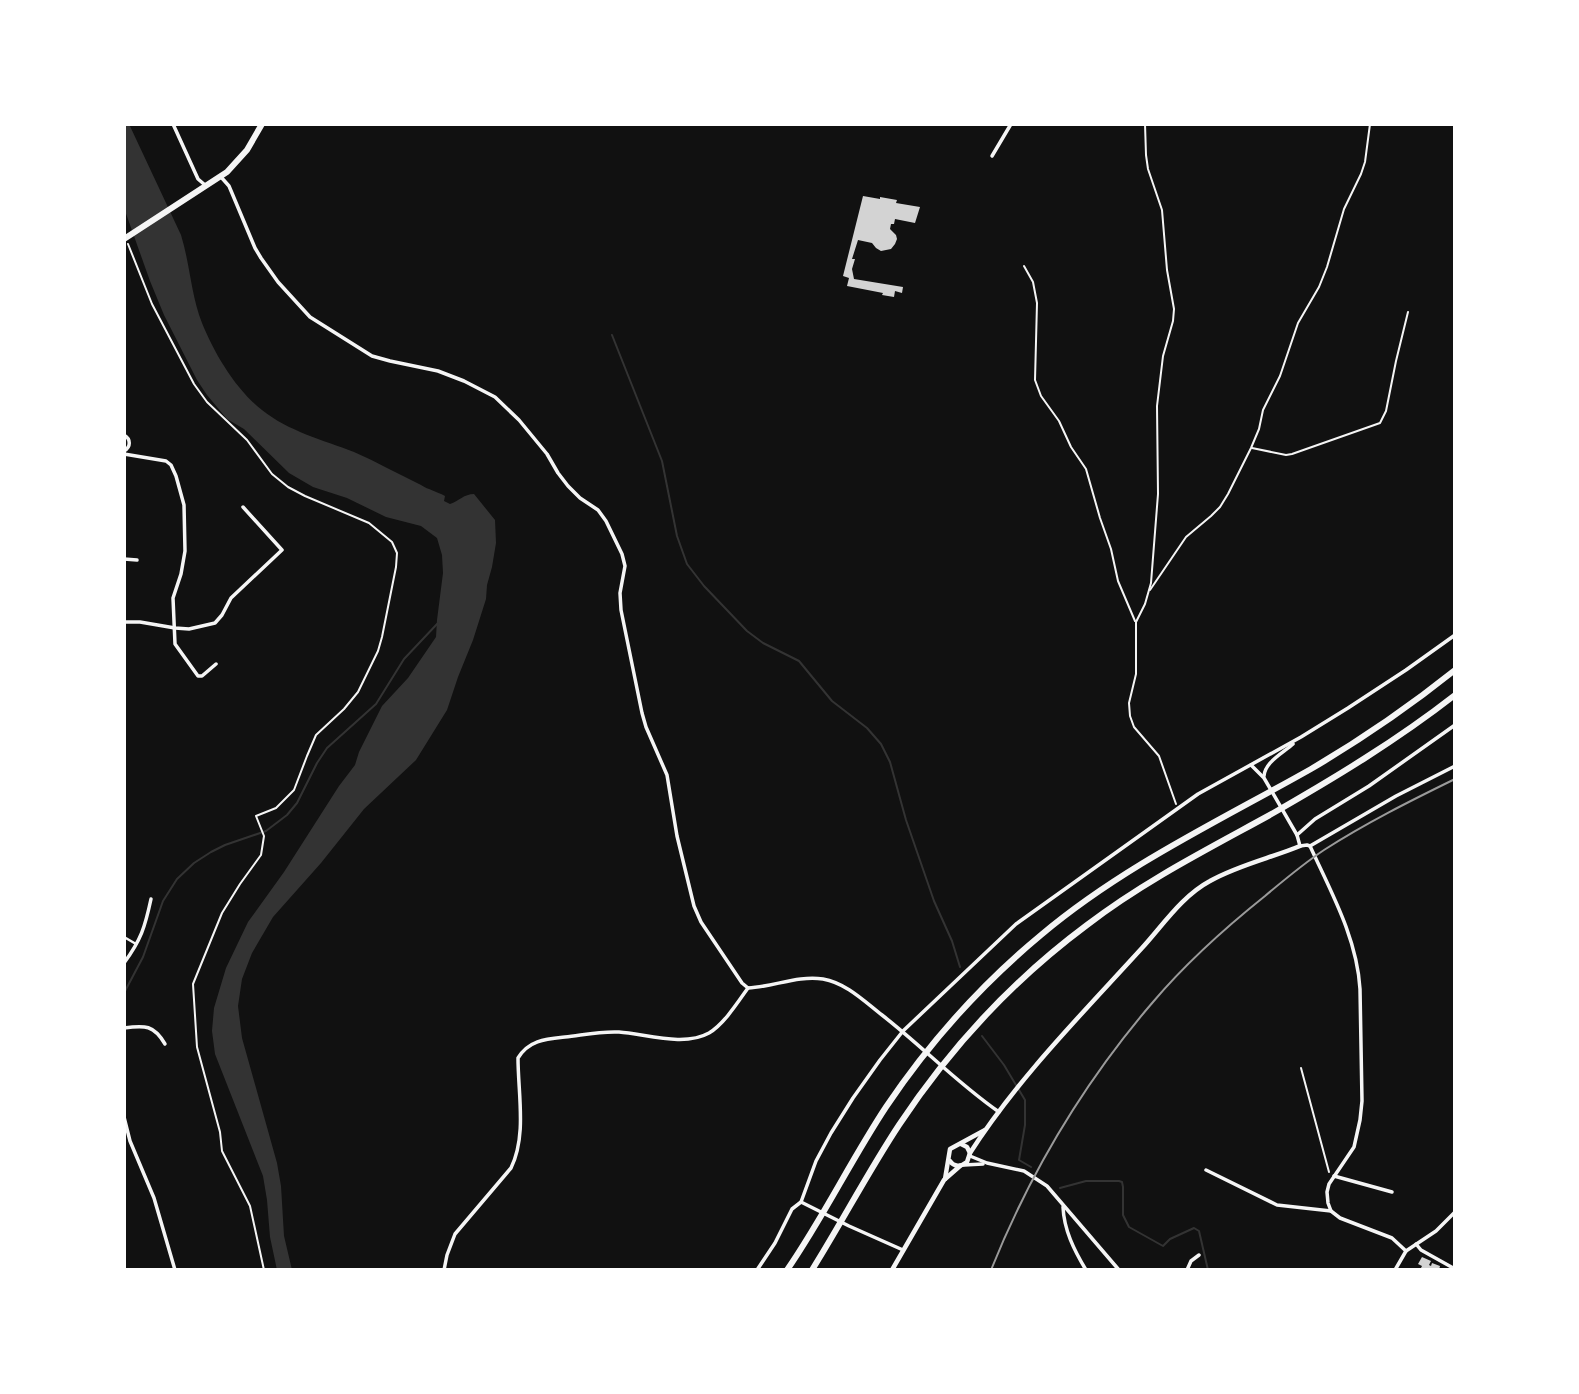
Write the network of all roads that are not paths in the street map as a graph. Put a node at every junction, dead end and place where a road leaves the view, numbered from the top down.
1 (173, 124) edge
2 (262, 124) edge
3 (1011, 124) edge
4 (992, 156) dead end
5 (221, 177) junction
6 (207, 187) junction
7 (124, 238) edge
8 (124, 435) edge
9 (125, 451) edge
10 (243, 507) dead end
11 (124, 559) edge
12 (137, 560) dead end
13 (124, 622) edge
14 (174, 628) junction
15 (1455, 635) edge
16 (216, 664) dead end
17 (1455, 670) edge
18 (1455, 695) edge
19 (1455, 725) edge
20 (1301, 737) junction
21 (1251, 765) junction
22 (1455, 766) edge
23 (1264, 778) junction
24 (1297, 835) junction
25 (1300, 846) junction
26 (1310, 846) junction
27 (151, 899) dead end
28 (124, 937) edge
29 (137, 944) junction
30 (124, 963) edge
31 (748, 988) junction
32 (124, 1028) edge
33 (903, 1031) junction
34 (165, 1044) dead end
35 (999, 1112) junction
36 (124, 1117) edge
37 (985, 1129) junction
38 (960, 1144) junction
39 (970, 1155) junction
40 (949, 1159) junction
41 (987, 1163) junction
42 (962, 1165) junction
43 (1206, 1170) dead end
44 (1334, 1176) junction
45 (944, 1181) junction
46 (1392, 1192) dead end
47 (801, 1202) junction
48 (1063, 1205) junction
49 (1331, 1211) junction
50 (1454, 1213) edge
51 (1416, 1244) junction
52 (904, 1250) junction
53 (1406, 1251) junction
54 (1199, 1255) dead end
55 (1455, 1269) edge
56 (175, 1270) edge
57 (444, 1270) edge
58 (757, 1270) edge
59 (787, 1270) edge
60 (812, 1270) edge
61 (892, 1270) edge
62 (1086, 1270) edge
63 (1119, 1270) edge
64 (1187, 1270) edge
65 (1395, 1270) edge

1 - 6 street
2 - 5 highway
3 - 4 street
5 - 6 highway
5 - 31 street
6 - 7 highway
8 - 9 street
9 - 14 street
10 - 14 street
11 - 12 street
13 - 14 street
14 - 16 street
15 - 20 street
17 - 59 highway
18 - 60 highway
19 - 24 street
20 - 21 street
20 - 23 street
21 - 23 street
21 - 33 street
22 - 26 street
23 - 24 street
24 - 25 street
25 - 26 street
25 - 35 street
26 - 44 street
27 - 29 street
28 - 29 street
29 - 30 street
31 - 33 street
31 - 57 street
32 - 34 street
33 - 35 street
33 - 47 street
35 - 37 street
36 - 56 street
37 - 38 street
37 - 39 street
38 - 39 street
38 - 40 street
39 - 41 street
39 - 42 street
40 - 42 street
40 - 45 street
41 - 42 street
41 - 48 street
42 - 45 street
43 - 49 street
44 - 46 street
44 - 49 street
45 - 52 street
47 - 52 street
47 - 58 street
48 - 62 street
48 - 63 street
49 - 53 street
50 - 51 street
51 - 53 street
51 - 55 street
52 - 61 street
53 - 65 street
54 - 64 street

